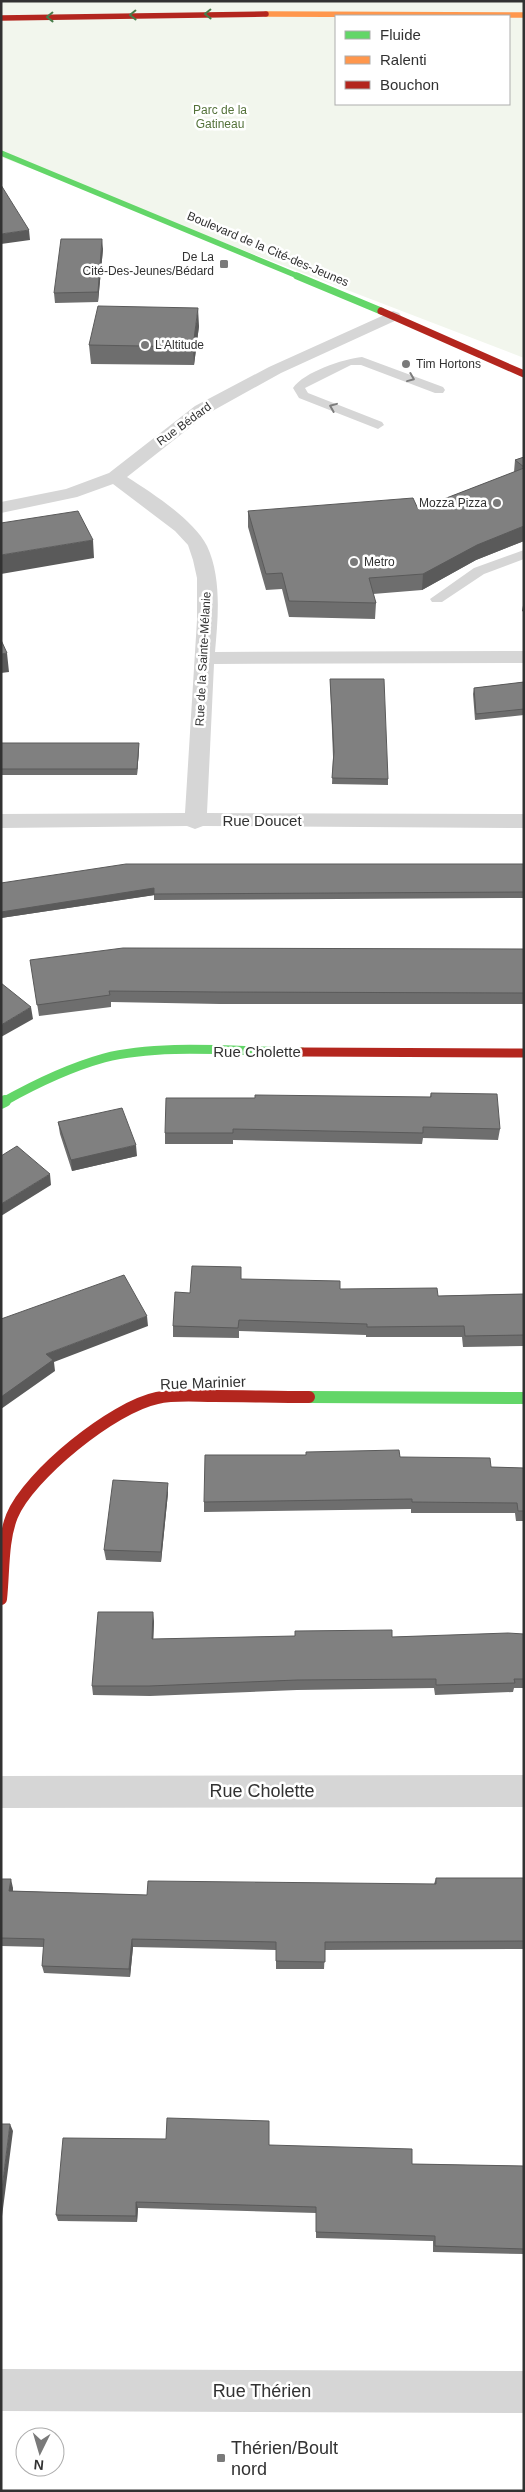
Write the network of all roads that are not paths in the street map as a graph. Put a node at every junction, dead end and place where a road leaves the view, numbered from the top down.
1 (524, 15) edge
2 (1, 18) edge
3 (335, 22) edge
4 (510, 23) edge
5 (524, 23) edge
6 (1, 29) edge
7 (1, 153) edge
8 (393, 316) junction
9 (524, 374) edge
10 (439, 390) dead end
11 (378, 425) dead end
12 (115, 477) junction
13 (1, 508) edge
14 (524, 554) edge
15 (438, 599) dead end
16 (524, 657) edge
17 (205, 658) junction
18 (1, 821) edge
19 (524, 821) edge
20 (195, 822) junction
21 (524, 1053) edge
22 (1, 1103) edge
23 (524, 1398) edge
24 (1, 1599) edge
25 (524, 1790) edge
26 (1, 1792) edge
27 (1, 2390) edge
28 (524, 2392) edge

1 -> 2 street
3 - 6 street
4 - 5 street
7 - 8 street, Boulevard de la Cité-des-Jeunes
8 - 9 street, Boulevard de la Cité-des-Jeunes
8 - 12 street, Rue Bédard
11 -> 10 lane
12 - 13 street, Rue Bédard
12 - 17 street, Rue de la Sainte-Mélanie
14 - 15 lane
16 - 17 street
17 - 20 street, Rue de la Sainte-Mélanie
18 - 20 street, Rue Doucet
19 - 20 street, Rue Doucet
21 - 22 street, Rue Cholette
23 - 24 street, Rue Marinier
25 - 26 street, Rue Cholette
27 - 28 street, Rue Thérien

